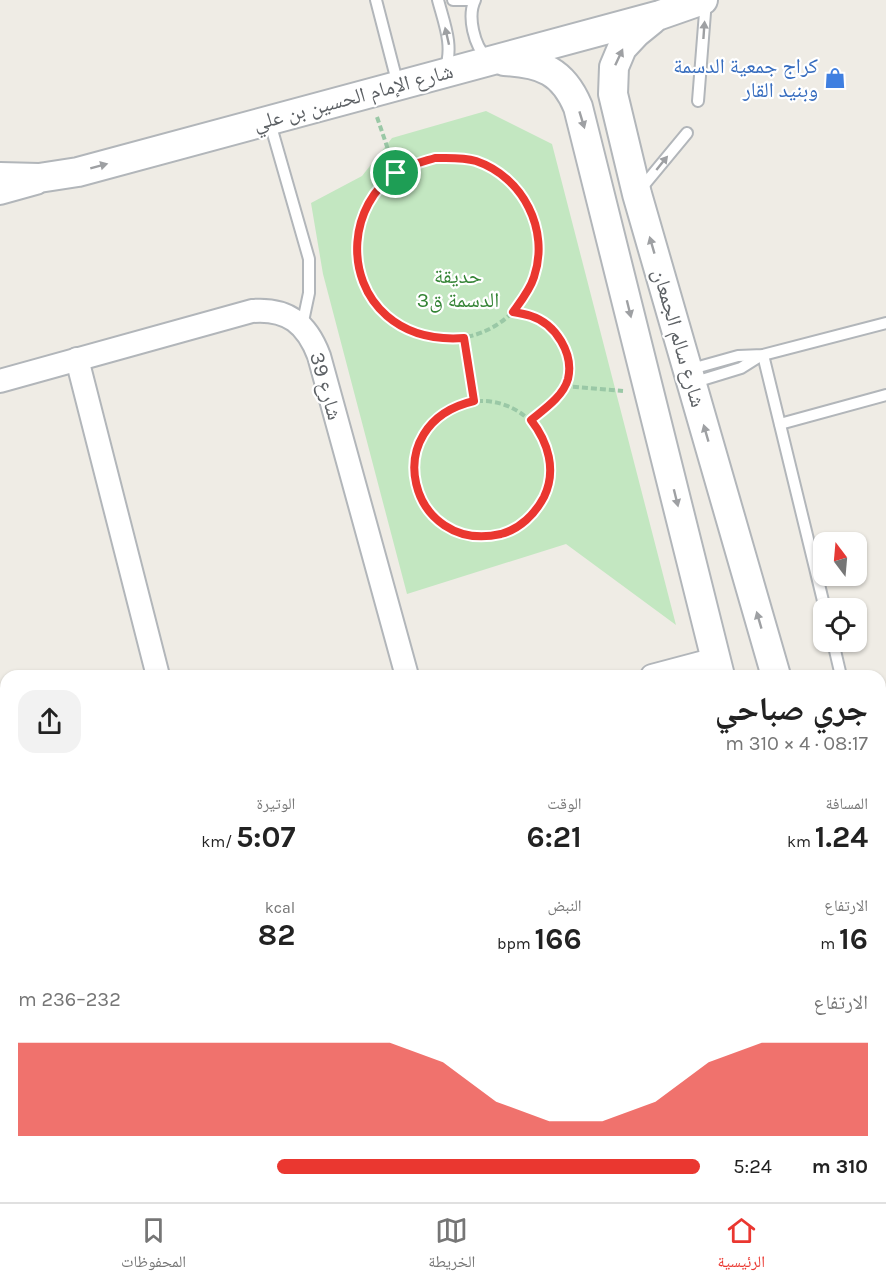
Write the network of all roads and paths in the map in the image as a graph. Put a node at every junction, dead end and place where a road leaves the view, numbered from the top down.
1 (376, 0) edge
2 (438, 0) edge
3 (453, 0) edge
4 (468, 0) edge
5 (475, 0) edge
6 (705, 0) edge
7 (660, 15) junction
8 (490, 61) junction
9 (444, 73) junction
10 (398, 85) junction
11 (369, 93) junction
12 (698, 101) dead end
13 (269, 120) junction
14 (687, 133) dead end
15 (396, 173) junction
16 (65, 174) junction
17 (0, 177) edge
18 (0, 193) edge
19 (637, 194) junction
20 (513, 312) junction
21 (886, 323) edge
22 (302, 326) junction
23 (464, 338) junction
24 (763, 355) junction
25 (77, 359) junction
26 (690, 376) junction
27 (0, 381) edge
28 (564, 386) junction
29 (650, 394) junction
30 (886, 395) edge
31 (474, 401) junction
32 (531, 420) junction
33 (780, 424) junction
34 (736, 541) junction
35 (689, 552) junction
36 (822, 598) edge
37 (835, 652) edge
38 (718, 668) edge
39 (156, 670) edge
40 (404, 670) edge
41 (702, 670) edge
42 (774, 670) edge
43 (840, 670) edge

1 - 10 lane
9 -> 2 lane
3 - 4 lane
5 - 8 lane
6 - 7 street, شارع الإمام الحسين بن علي
12 -> 6 lane
7 - 8 street, شارع الإمام الحسين بن علي
19 -> 7 street, شارع سالم الجمعان
8 - 9 street, شارع الإمام الحسين بن علي
8 -> 29 street, شارع سالم الجمعان
9 - 10 street, شارع الإمام الحسين بن علي
10 - 11 street, شارع الإمام الحسين بن علي
11 - 13 street, شارع الإمام الحسين بن علي
11 - 15 path
16 -> 13 street, شارع الإمام الحسين بن علي
13 - 22 lane
19 -> 14 lane
15 - 20 path
15 - 23 path
16 - 17 street, شارع الإمام الحسين بن علي
16 - 18 street
26 -> 19 street, شارع سالم الجمعان
20 - 23 path
20 - 28 path
21 - 24 lane
22 - 25 street, شارع 39
22 - 40 street, شارع 39
23 - 31 path
24 - 26 lane
24 - 33 lane
25 - 27 street, شارع 39
25 - 39 street
34 -> 26 street, شارع سالم الجمعان
28 - 29 path
28 - 32 path
29 -> 35 street, شارع سالم الجمعان
30 - 33 lane
31 - 32 path
31 - 32 path
33 - 36 lane
34 - 35 street
42 -> 34 street, شارع سالم الجمعان
35 - 38 street, شارع سالم الجمعان
37 - 43 lane
38 - 41 street

